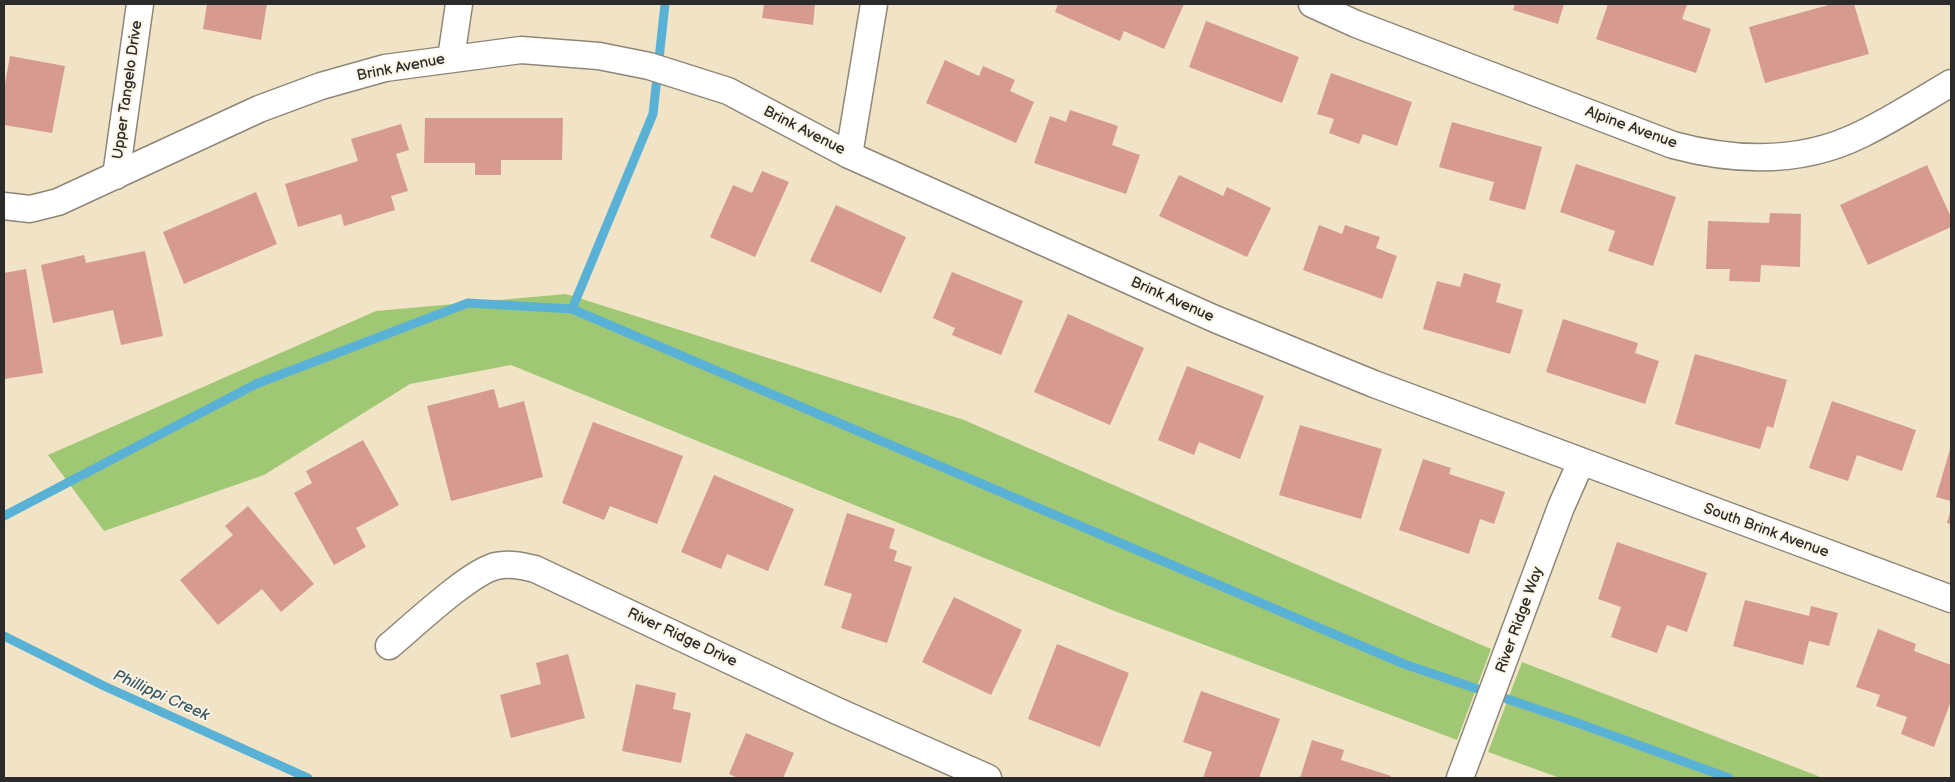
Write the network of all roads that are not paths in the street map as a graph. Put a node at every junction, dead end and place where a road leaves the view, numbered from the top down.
1 (140, 4) edge
2 (459, 4) edge
3 (874, 4) edge
4 (1312, 4) edge
5 (452, 58) junction
6 (1951, 83) edge
7 (849, 155) junction
8 (116, 176) junction
9 (4, 206) edge
10 (1581, 462) junction
11 (1951, 599) edge
12 (389, 646) dead end
13 (988, 778) edge
14 (1460, 778) edge

1 - 8 street, Upper Tangelo Drive
2 - 5 street
3 - 7 street
4 - 6 street, Alpine Avenue
5 - 7 street, Brink Avenue
5 - 8 street, Brink Avenue
7 - 10 street, Brink Avenue
8 - 9 street, Brink Avenue
10 - 11 street, South Brink Avenue
10 - 14 street, River Ridge Way
12 - 13 street, River Ridge Drive

